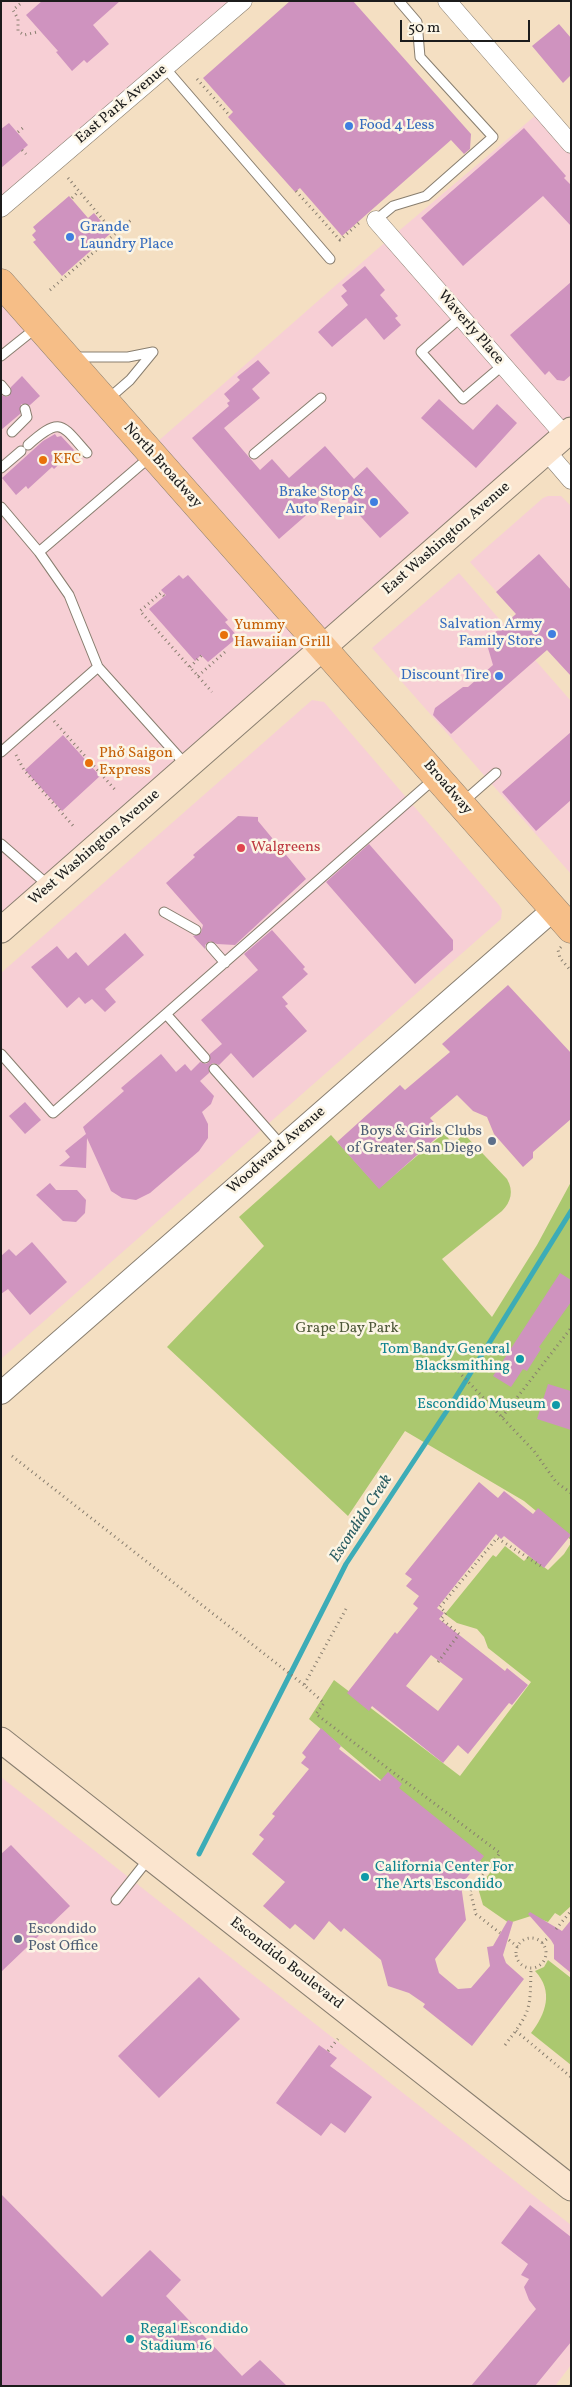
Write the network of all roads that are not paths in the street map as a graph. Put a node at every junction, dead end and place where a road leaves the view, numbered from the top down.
1 (243, 1) edge
2 (399, 1) edge
3 (447, 1) edge
4 (166, 69) junction
5 (571, 144) edge
6 (1, 208) edge
7 (369, 221) joint
8 (330, 259) dead end
9 (1, 283) edge
10 (461, 317) junction
11 (39, 326) junction
12 (1, 356) edge
13 (66, 357) junction
14 (503, 365) junction
15 (321, 398) dead end
16 (105, 402) junction
17 (25, 409) dead end
18 (12, 432) dead end
19 (561, 439) edge
20 (87, 453) dead end
21 (254, 454) dead end
22 (152, 455) junction
23 (1, 468) edge
24 (571, 480) edge
25 (1, 506) edge
26 (39, 552) junction
27 (323, 648) junction
28 (98, 667) junction
29 (1, 752) edge
30 (188, 767) junction
31 (496, 772) dead end
32 (437, 777) junction
33 (461, 804) junction
34 (1, 844) edge
35 (50, 887) junction
36 (164, 912) dead end
37 (1, 930) edge
38 (196, 930) dead end
39 (561, 930) edge
40 (211, 948) dead end
41 (225, 963) junction
42 (166, 1014) junction
43 (1, 1054) edge
44 (205, 1058) dead end
45 (214, 1069) dead end
46 (282, 1146) junction
47 (1, 1393) edge
48 (3, 1744) edge
49 (150, 1857) junction
50 (116, 1900) dead end
51 (571, 2188) edge

1 - 4 street, East Park Avenue
2 - 7 lane
3 - 5 street
4 - 6 street, East Park Avenue
4 - 8 lane
7 - 10 street, Waverly Place
9 - 11 main road, North Broadway
10 - 14 street, Waverly Place
10 - 14 lane
11 - 12 lane
11 - 13 main road, North Broadway
13 - 16 main road, North Broadway
13 - 16 lane
14 - 19 street, Waverly Place
15 - 21 lane
16 - 22 main road, North Broadway
17 - 18 lane
19 - 24 street, Waverly Place
19 - 27 main road, East Washington Avenue
20 - 23 lane
22 - 26 lane
22 - 27 main road, North Broadway
25 - 26 lane
26 - 28 lane
27 - 30 main road, West Washington Avenue
27 - 32 main road, Broadway
28 - 29 lane
28 - 30 lane
30 - 35 main road, West Washington Avenue
31 - 33 lane
32 - 33 main road, Broadway
32 - 41 lane
33 - 39 main road, Broadway
34 - 35 lane
35 - 37 main road, West Washington Avenue
36 - 38 lane
39 - 46 street, Woodward Avenue
40 - 41 lane
41 - 42 lane
42 - 43 lane
42 - 44 lane
45 - 46 lane
46 - 47 street, Woodward Avenue
48 - 49 main road, Escondido Boulevard
49 - 50 lane
49 - 51 main road, Escondido Boulevard

